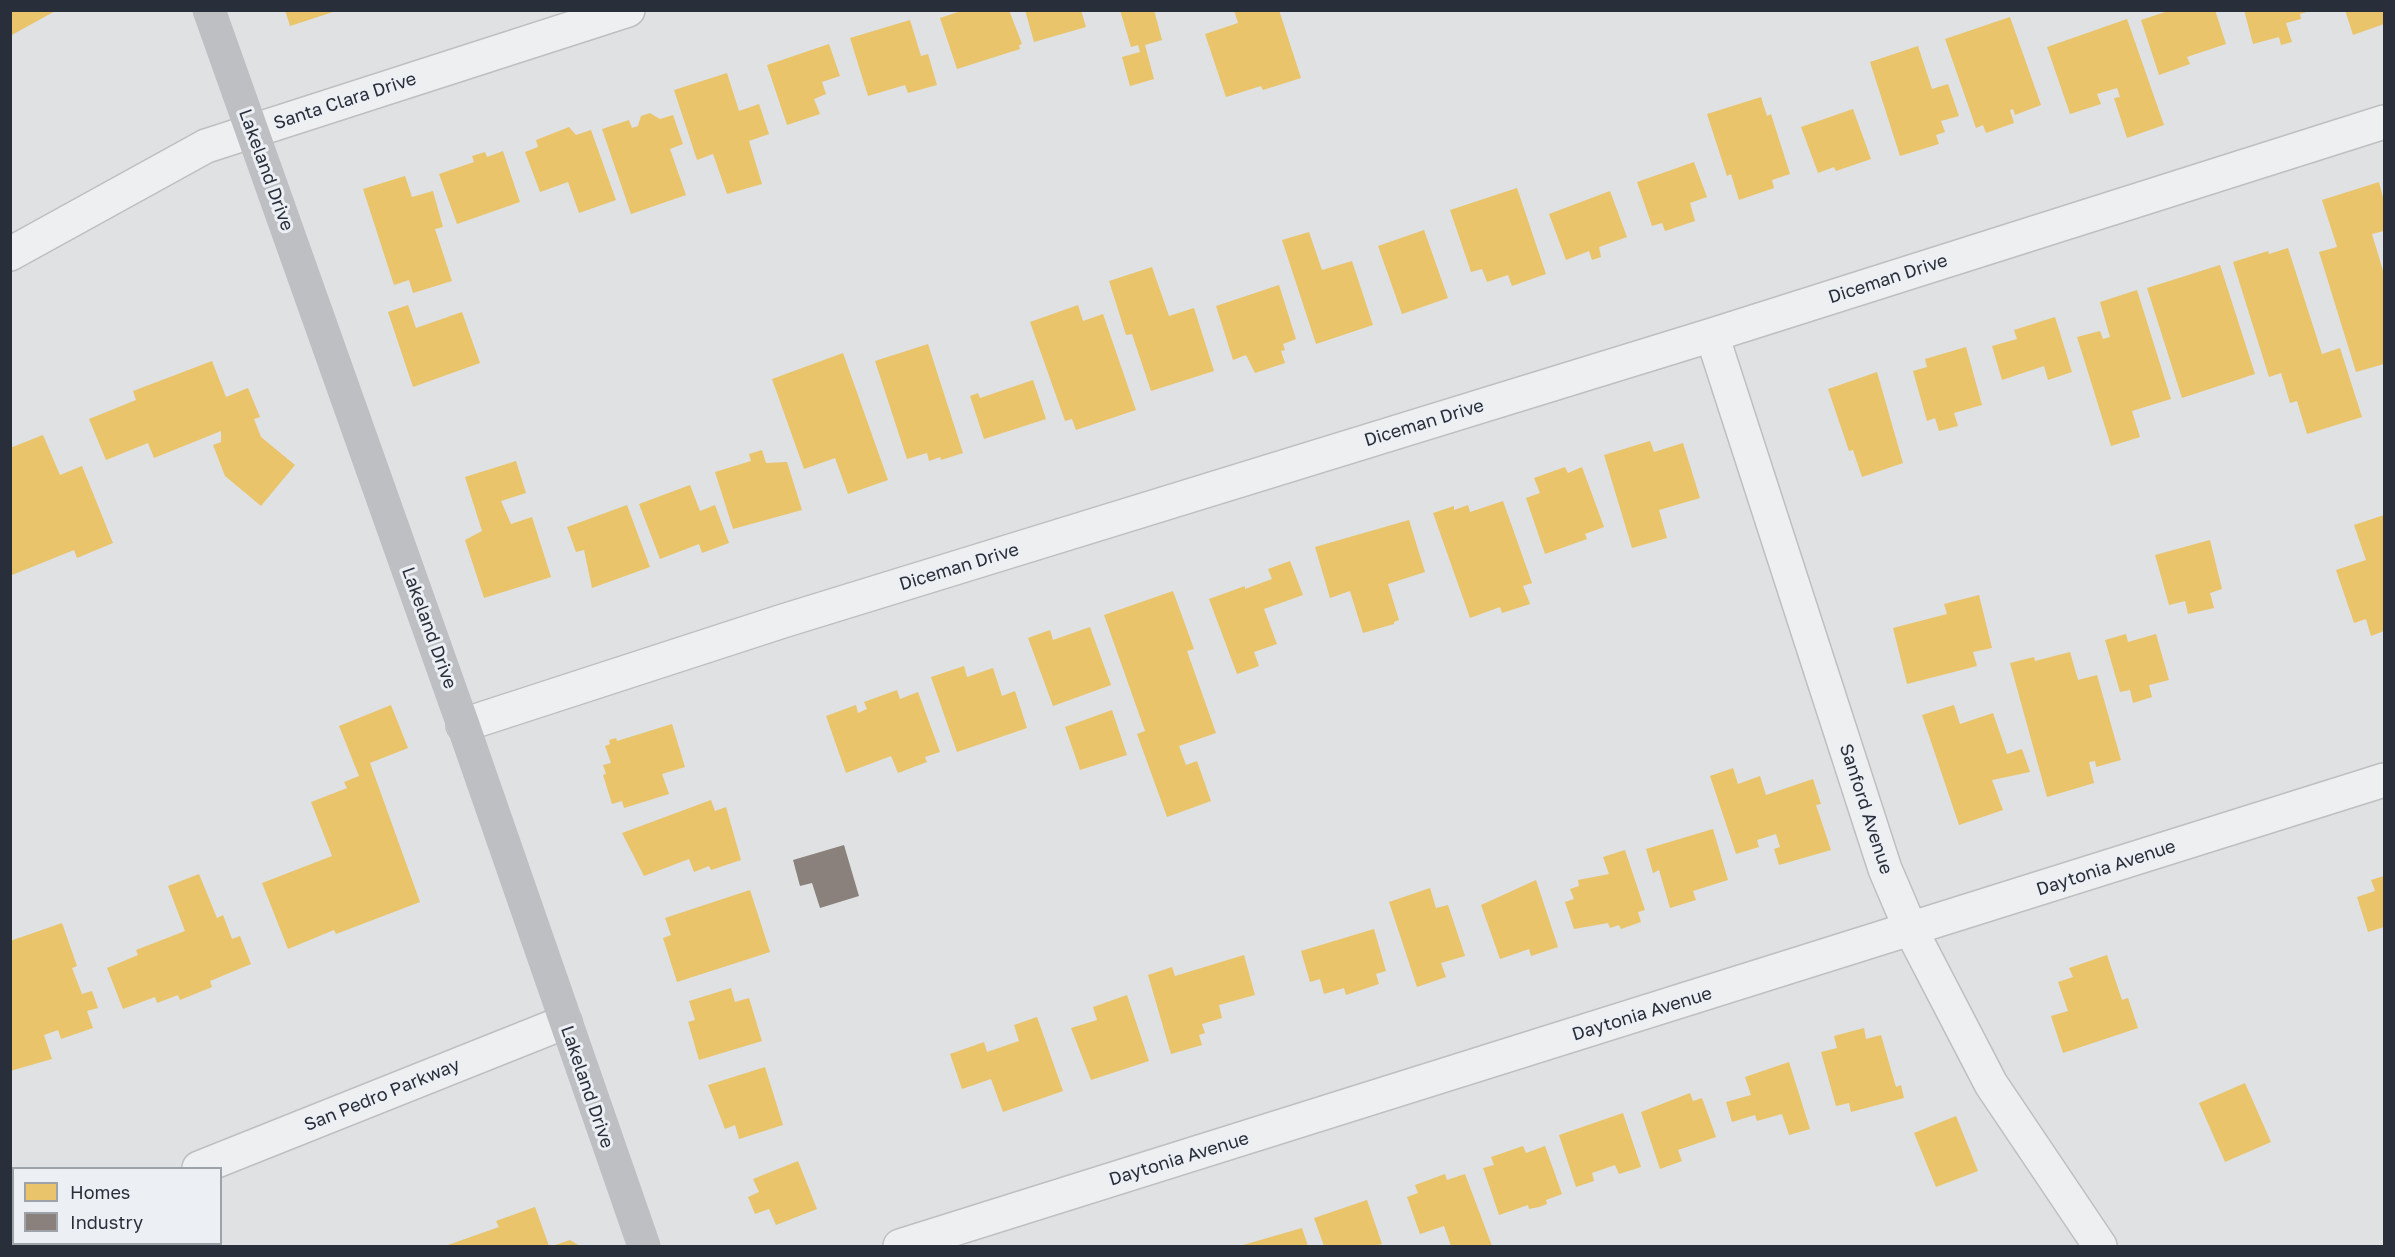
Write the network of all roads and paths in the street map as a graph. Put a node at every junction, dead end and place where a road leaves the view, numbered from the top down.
1 (209, 10) edge
2 (628, 10) edge
3 (2385, 122) edge
4 (252, 131) junction
5 (10, 254) edge
6 (1712, 334) junction
7 (463, 725) junction
8 (2385, 780) edge
9 (1911, 930) junction
10 (565, 1022) junction
11 (202, 1167) edge
12 (644, 1246) edge
13 (900, 1246) edge
14 (2100, 1246) edge

1 - 4 street, Lakeland Drive
2 - 4 street, Santa Clara Drive
3 - 6 street, Diceman Drive
4 - 5 street, Santa Clara Drive
4 - 7 street, Lakeland Drive
6 - 7 street, Diceman Drive
6 - 9 street, Sanford Avenue
7 - 10 street, Lakeland Drive
8 - 9 street, Daytonia Avenue
9 - 13 street, Daytonia Avenue
9 - 14 street, Sanford Avenue
10 - 11 street, San Pedro Parkway
10 - 12 street, Lakeland Drive

